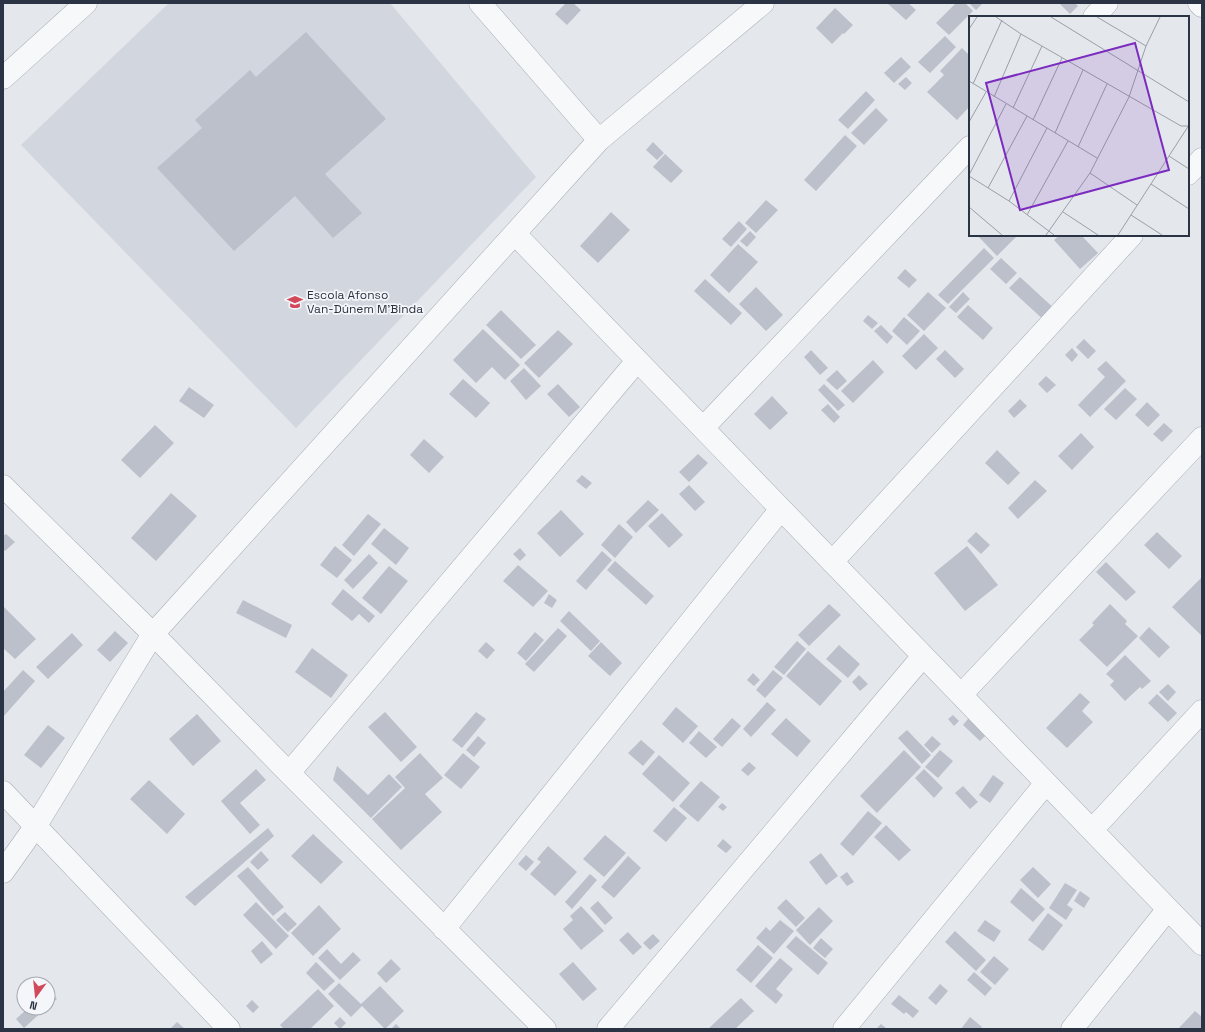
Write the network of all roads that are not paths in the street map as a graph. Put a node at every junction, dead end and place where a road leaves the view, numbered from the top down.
1 (86, 3) edge
2 (480, 3) edge
3 (763, 3) edge
4 (1107, 3) edge
5 (1199, 3) edge
6 (1202, 6) edge
7 (1095, 16) edge
8 (3, 78) edge
9 (599, 140) junction
10 (969, 148) edge
11 (1202, 159) edge
12 (1189, 173) edge
13 (515, 234) junction
14 (1131, 236) edge
15 (637, 361) junction
16 (703, 428) junction
17 (1202, 438) edge
18 (3, 486) edge
19 (781, 509) junction
20 (832, 562) junction
21 (153, 634) junction
22 (923, 656) junction
23 (961, 695) junction
24 (1202, 711) edge
25 (290, 773) junction
26 (1046, 783) junction
27 (3, 792) edge
28 (35, 827) junction
29 (1092, 830) junction
30 (3, 872) edge
31 (1168, 908) junction
32 (444, 929) junction
33 (1202, 944) edge
34 (229, 1029) edge
35 (545, 1029) edge
36 (608, 1029) edge
37 (844, 1029) edge
38 (1072, 1029) edge

1 - 8 street
2 - 9 street
3 - 9 street
4 - 7 street
5 - 6 street
9 - 13 street
10 - 16 street
11 - 12 street
13 - 15 street
13 - 21 street
14 - 20 street
15 - 16 street
15 - 25 street
16 - 19 street
17 - 23 street
18 - 21 street
19 - 20 street
19 - 32 street
20 - 22 street
21 - 25 street
21 - 28 street
22 - 23 street
22 - 36 street
23 - 26 street
24 - 29 street
25 - 32 street
26 - 29 street
26 - 37 street
27 - 28 street
28 - 30 street
28 - 34 street
29 - 31 street
31 - 33 street
31 - 38 street
32 - 35 street

